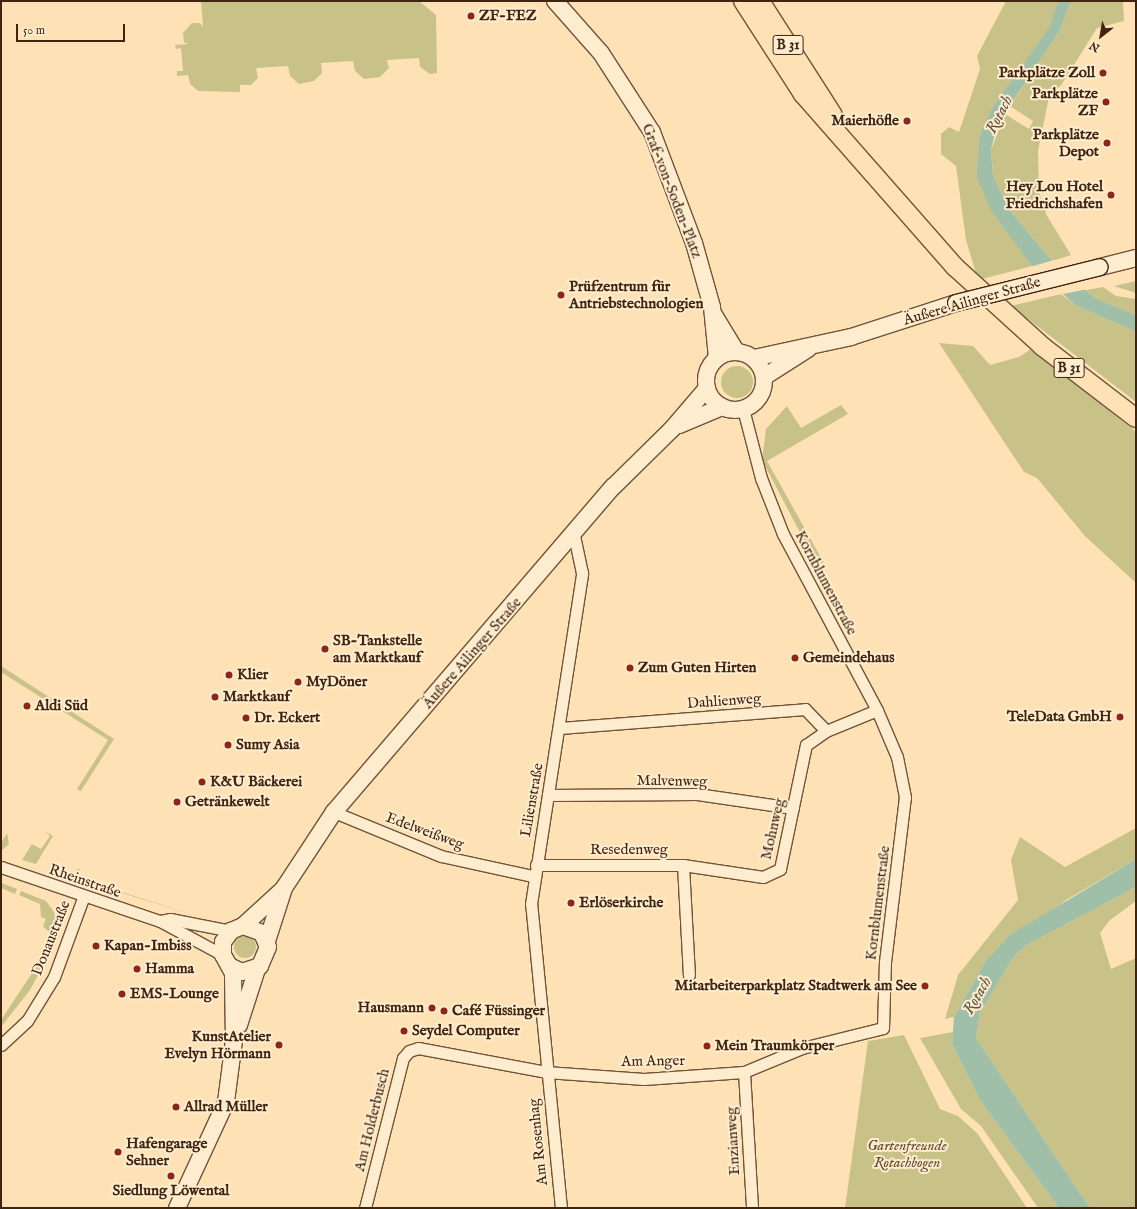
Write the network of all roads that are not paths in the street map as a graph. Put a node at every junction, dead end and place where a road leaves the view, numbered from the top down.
1 (555, 1) edge
2 (743, 1) edge
3 (760, 1) edge
4 (864, 161) junction
5 (1136, 258) edge
6 (714, 313) junction
7 (808, 349) junction
8 (736, 351) junction
9 (717, 358) junction
10 (754, 358) junction
11 (764, 377) junction
12 (707, 388) junction
13 (722, 407) junction
14 (743, 409) junction
15 (1136, 418) edge
16 (672, 429) junction
17 (574, 535) junction
18 (877, 710) junction
19 (560, 728) junction
20 (826, 731) junction
21 (548, 795) junction
22 (793, 808) junction
23 (334, 812) junction
24 (536, 865) junction
25 (683, 865) junction
26 (1, 867) edge
27 (532, 876) junction
28 (284, 888) junction
29 (83, 898) junction
30 (160, 921) junction
31 (237, 929) junction
32 (267, 941) junction
33 (226, 960) junction
34 (256, 969) junction
35 (689, 975) dead end
36 (883, 1028) joint
37 (234, 1040) junction
38 (1, 1045) edge
39 (418, 1048) joint
40 (546, 1072) junction
41 (744, 1072) junction
42 (179, 1207) edge
43 (365, 1208) edge
44 (561, 1208) edge
45 (752, 1208) edge

1 - 6 main road, Graf-von-Soden-Platz
2 - 4 main road, B 31
3 - 4 main road, B 31
4 - 15 main road, B 31
5 - 7 main road, Äußere Ailinger Straße, bridge
6 - 8 main road, Graf-von-Soden-Platz
6 - 9 main road, Graf-von-Soden-Platz
7 - 10 main road, Äußere Ailinger Straße
7 - 11 main road, Äußere Ailinger Straße
8 - 9 main road
8 - 10 main road
9 - 12 main road
10 - 11 main road
11 - 14 main road
12 - 13 main road
12 - 16 main road, Äußere Ailinger Straße
13 - 14 main road
13 - 16 main road, Äußere Ailinger Straße
14 - 18 street, Kornblumenstraße
16 - 17 main road, Äußere Ailinger Straße
17 - 19 street, Lilienstraße
17 - 23 main road, Äußere Ailinger Straße
18 - 20 street
18 - 36 street, Kornblumenstraße
19 - 20 street, Dahlienweg
19 - 21 street, Lilienstraße
20 - 22 street, Mohnweg
21 - 22 street, Malvenweg
21 - 24 street, Lilienstraße
22 - 25 street, Mohnweg
23 - 27 street, Edelweißweg
23 - 28 main road, Äußere Ailinger Straße
24 - 25 street, Resedenweg
24 - 27 street, Lilienstraße
25 - 35 street, Resedenweg
26 - 29 street, Rheinstraße
27 - 40 street, Lilienstraße
28 - 31 main road, Äußere Ailinger Straße
28 - 32 main road, Äußere Ailinger Straße
29 - 30 street, Rheinstraße
29 - 38 street, Donaustraße
30 - 31 street, Rheinstraße
30 - 33 street, Rheinstraße
31 - 32 main road
31 - 33 main road
32 - 34 main road
33 - 34 main road
33 - 37 main road
34 - 37 main road
36 - 41 street, Am Anger
37 - 42 main road
39 - 40 street, Am Anger
39 - 43 street, Am Holderbusch
40 - 41 street, Am Anger
40 - 44 street, Am Rosenhag
41 - 45 street, Enzianweg

